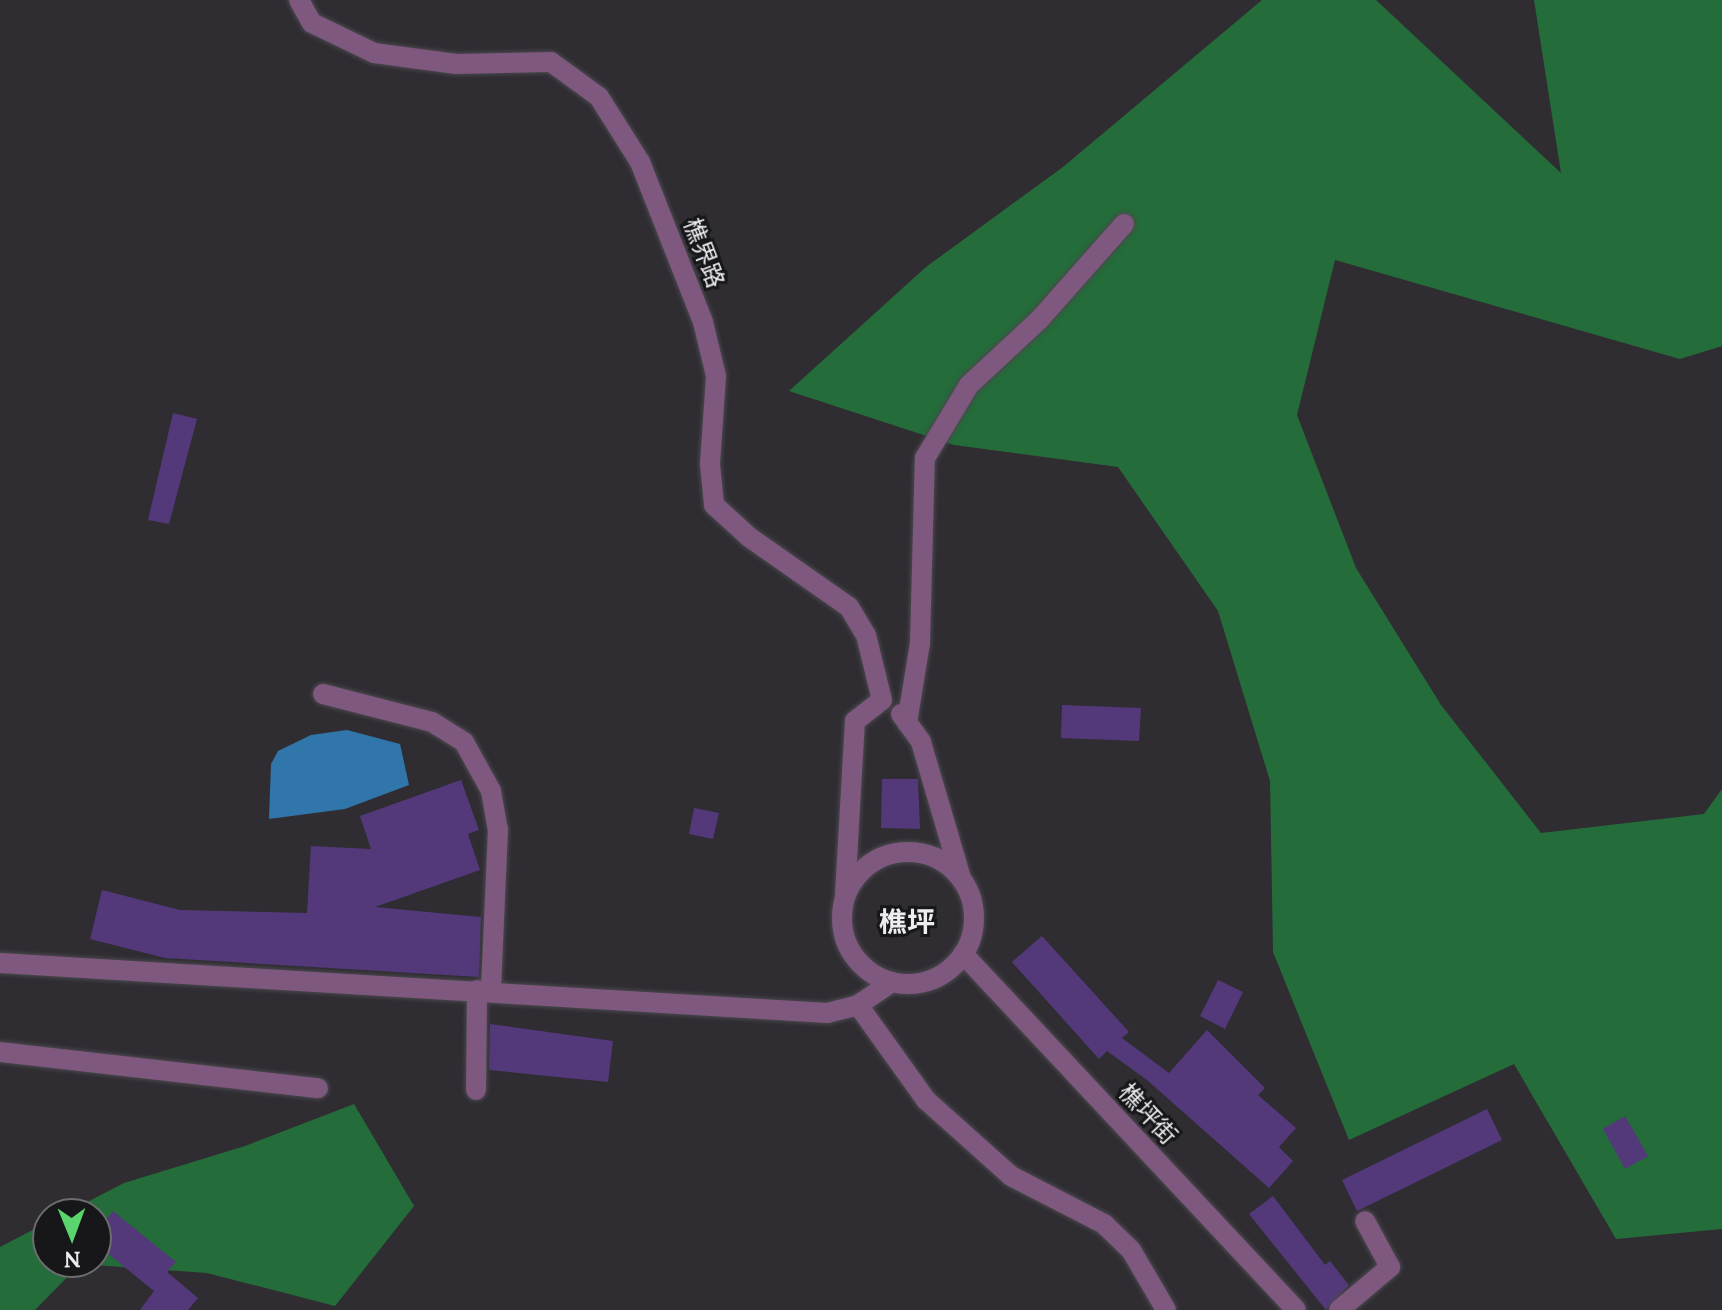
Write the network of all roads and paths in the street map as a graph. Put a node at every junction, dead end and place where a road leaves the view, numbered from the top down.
1 (299, 0) edge
2 (1124, 224) dead end
3 (323, 694) dead end
4 (882, 700) junction
5 (907, 723) junction
6 (962, 879) junction
7 (845, 895) junction
8 (963, 954) junction
9 (0, 963) edge
10 (892, 982) junction
11 (484, 990) junction
12 (858, 1005) junction
13 (0, 1052) edge
14 (318, 1088) dead end
15 (476, 1090) dead end
16 (1365, 1221) dead end
17 (1166, 1310) edge
18 (1296, 1310) edge
19 (1339, 1310) edge

1 - 4 street, 樵界路
2 - 5 street
3 - 11 street
4 - 5 street
4 - 7 street
5 - 6 street
6 - 7 street
6 - 8 street
7 - 10 street
8 - 10 street
8 - 18 street, 樵坪街
9 - 11 street
10 - 12 street
11 - 12 street
11 - 15 street
12 - 17 street
13 - 14 street
16 - 19 street

